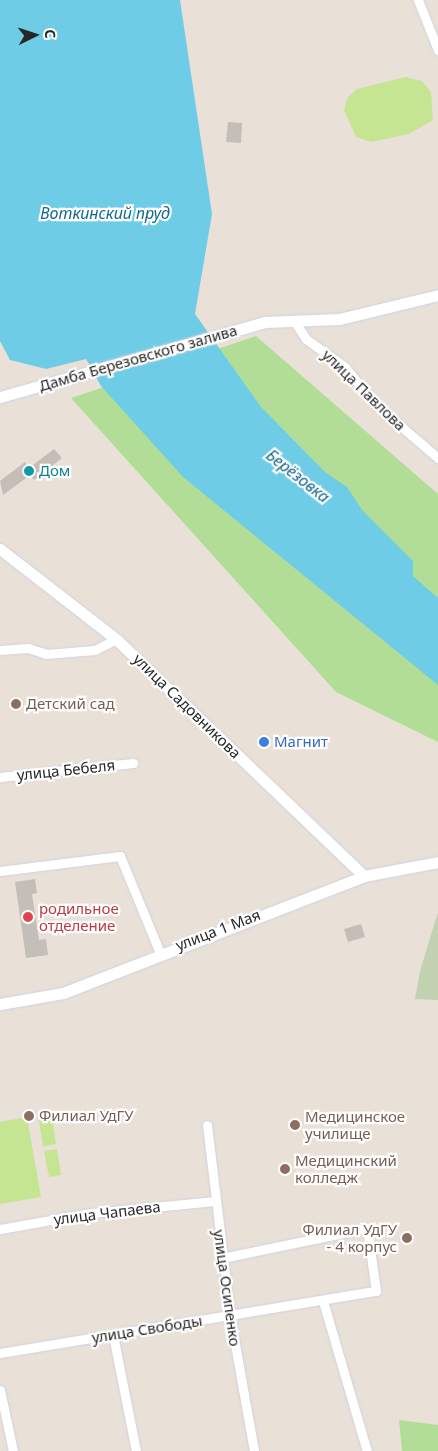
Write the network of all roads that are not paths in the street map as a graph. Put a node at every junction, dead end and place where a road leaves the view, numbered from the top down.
1 (418, 0) edge
2 (438, 50) edge
3 (438, 295) edge
4 (294, 321) junction
5 (5, 396) edge
6 (437, 456) edge
7 (0, 549) edge
8 (116, 638) junction
9 (0, 650) edge
10 (133, 763) dead end
11 (0, 777) edge
12 (438, 862) edge
13 (0, 871) edge
14 (364, 876) junction
15 (160, 953) junction
16 (0, 1004) edge
17 (207, 1125) dead end
18 (216, 1201) junction
19 (0, 1230) edge
20 (222, 1258) junction
21 (323, 1301) junction
22 (230, 1316) junction
23 (112, 1335) junction
24 (0, 1353) edge
25 (0, 1390) edge
26 (13, 1451) edge
27 (136, 1451) edge
28 (254, 1451) edge
29 (367, 1451) edge

1 - 2 street
3 - 4 main road, Дамба Березовского залива
4 - 5 main road, Дамба Березовского залива
4 - 6 street, улица Павлова
7 - 8 main road, улица Садовникова
8 - 9 street
8 - 14 main road, улица Садовникова
10 - 11 street, улица Бебеля
12 - 14 main road, улица 1 Мая
13 - 15 street
14 - 15 main road, улица 1 Мая
15 - 16 main road, улица 1 Мая
17 - 18 street, улица Осипенко
18 - 19 street, улица Чапаева
18 - 20 street, улица Осипенко
20 - 21 street, улица Свободы
20 - 22 street, улица Осипенко
21 - 22 street, улица Свободы
21 - 29 street
22 - 23 street, улица Свободы
22 - 28 street, улица Осипенко
23 - 24 street, улица Свободы
23 - 27 street
25 - 26 street

